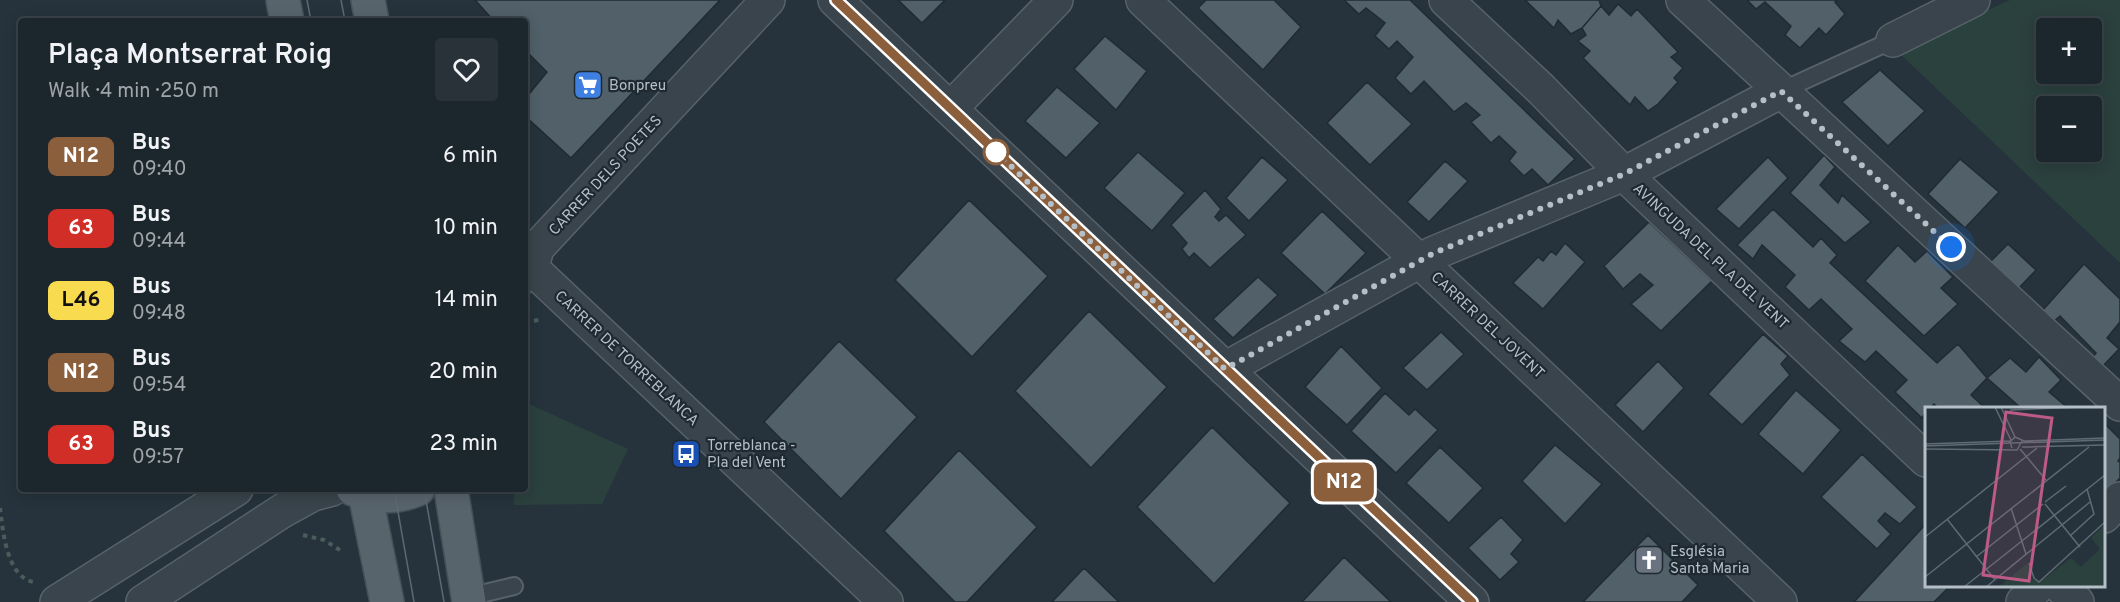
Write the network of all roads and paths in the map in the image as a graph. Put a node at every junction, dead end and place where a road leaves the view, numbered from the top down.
1 (283, 0) edge
2 (368, 0) edge
3 (768, 0) edge
4 (836, 0) edge
5 (1056, 0) edge
6 (1143, 0) edge
7 (1446, 0) edge
8 (1683, 0) edge
9 (1973, 0) edge
10 (286, 18) edge
11 (371, 18) edge
12 (1893, 40) joint
13 (1781, 91) junction
14 (951, 108) junction
15 (1624, 174) junction
16 (1420, 261) junction
17 (528, 267) edge
18 (528, 270) edge
19 (1225, 369) junction
20 (2120, 404) edge
21 (1925, 459) edge
22 (231, 492) edge
23 (321, 492) edge
24 (359, 492) edge
25 (363, 492) edge
26 (406, 492) edge
27 (451, 492) edge
28 (2120, 499) edge
29 (2105, 514) edge
30 (298, 534) dead end
31 (346, 553) dead end
32 (514, 586) dead end
33 (2036, 587) edge
34 (2062, 587) edge
35 (468, 598) edge
36 (57, 602) edge
37 (143, 602) edge
38 (387, 602) edge
39 (886, 602) edge
40 (1472, 602) edge
41 (1780, 602) edge
42 (2023, 602) edge
43 (2077, 602) edge

1 - 10 main road
2 - 11 main road
3 - 17 street, CARRER DELS POETES
4 - 14 street
5 - 14 street
6 - 16 street, CARRER DEL JOVENT
7 - 15 street, AVINGUDA DEL PLA DEL VENT
8 - 13 street
9 - 12 street
12 - 13 lane
13 - 15 street
13 - 20 street
14 - 19 street
15 - 16 street
15 - 21 street, AVINGUDA DEL PLA DEL VENT
16 - 19 street
16 - 41 street, CARRER DEL JOVENT
18 - 39 street, CARRER DE TORREBLANCA
19 - 40 street
22 - 36 street
23 - 37 street
24 - 38 main road
25 - 26 main road
27 - 35 main road
28 - 29 street
30 - 31 path
32 - 35 lane
33 - 42 street
34 - 43 street

